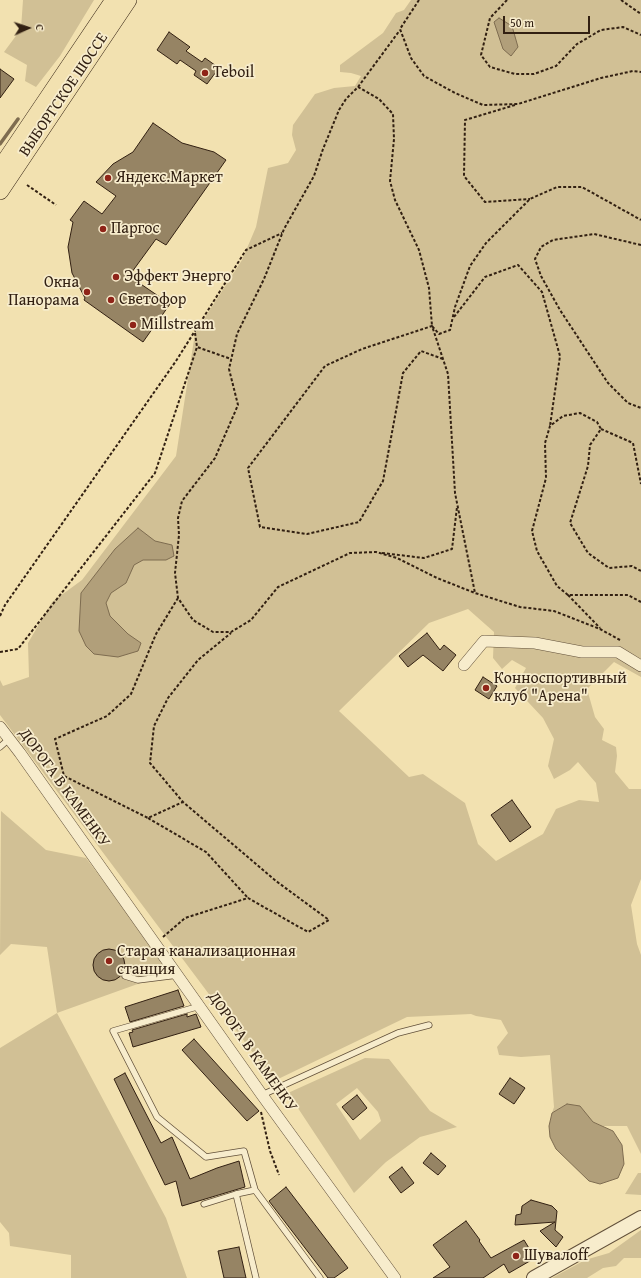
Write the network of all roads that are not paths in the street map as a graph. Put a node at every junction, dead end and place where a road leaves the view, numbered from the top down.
1 (114, 0) edge
2 (128, 0) edge
3 (0, 169) edge
4 (0, 191) edge
5 (464, 665) dead end
6 (641, 666) edge
7 (0, 727) edge
8 (9, 739) junction
9 (0, 748) edge
10 (178, 975) junction
11 (125, 976) dead end
12 (200, 1006) junction
13 (429, 1025) dead end
14 (262, 1095) junction
15 (255, 1190) junction
16 (236, 1194) junction
17 (204, 1204) dead end
18 (641, 1218) edge
19 (256, 1278) edge
20 (320, 1278) edge
21 (395, 1278) edge
22 (534, 1278) edge

1 - 3 main road, ВЫБОРГСКОЕ ШОССЕ
2 - 4 main road, ВЫБОРГСКОЕ ШОССЕ
5 - 6 street
7 - 8 street, ДОРОГА В КАМЕНКУ
8 - 9 lane
8 - 10 street, ДОРОГА В КАМЕНКУ
10 - 11 lane
10 - 12 street, ДОРОГА В КАМЕНКУ
12 - 14 street, ДОРОГА В КАМЕНКУ
12 - 15 lane
13 - 14 lane
14 - 21 street, ДОРОГА В КАМЕНКУ
15 - 16 lane
15 - 20 lane
16 - 17 lane
16 - 19 lane
18 - 22 street

